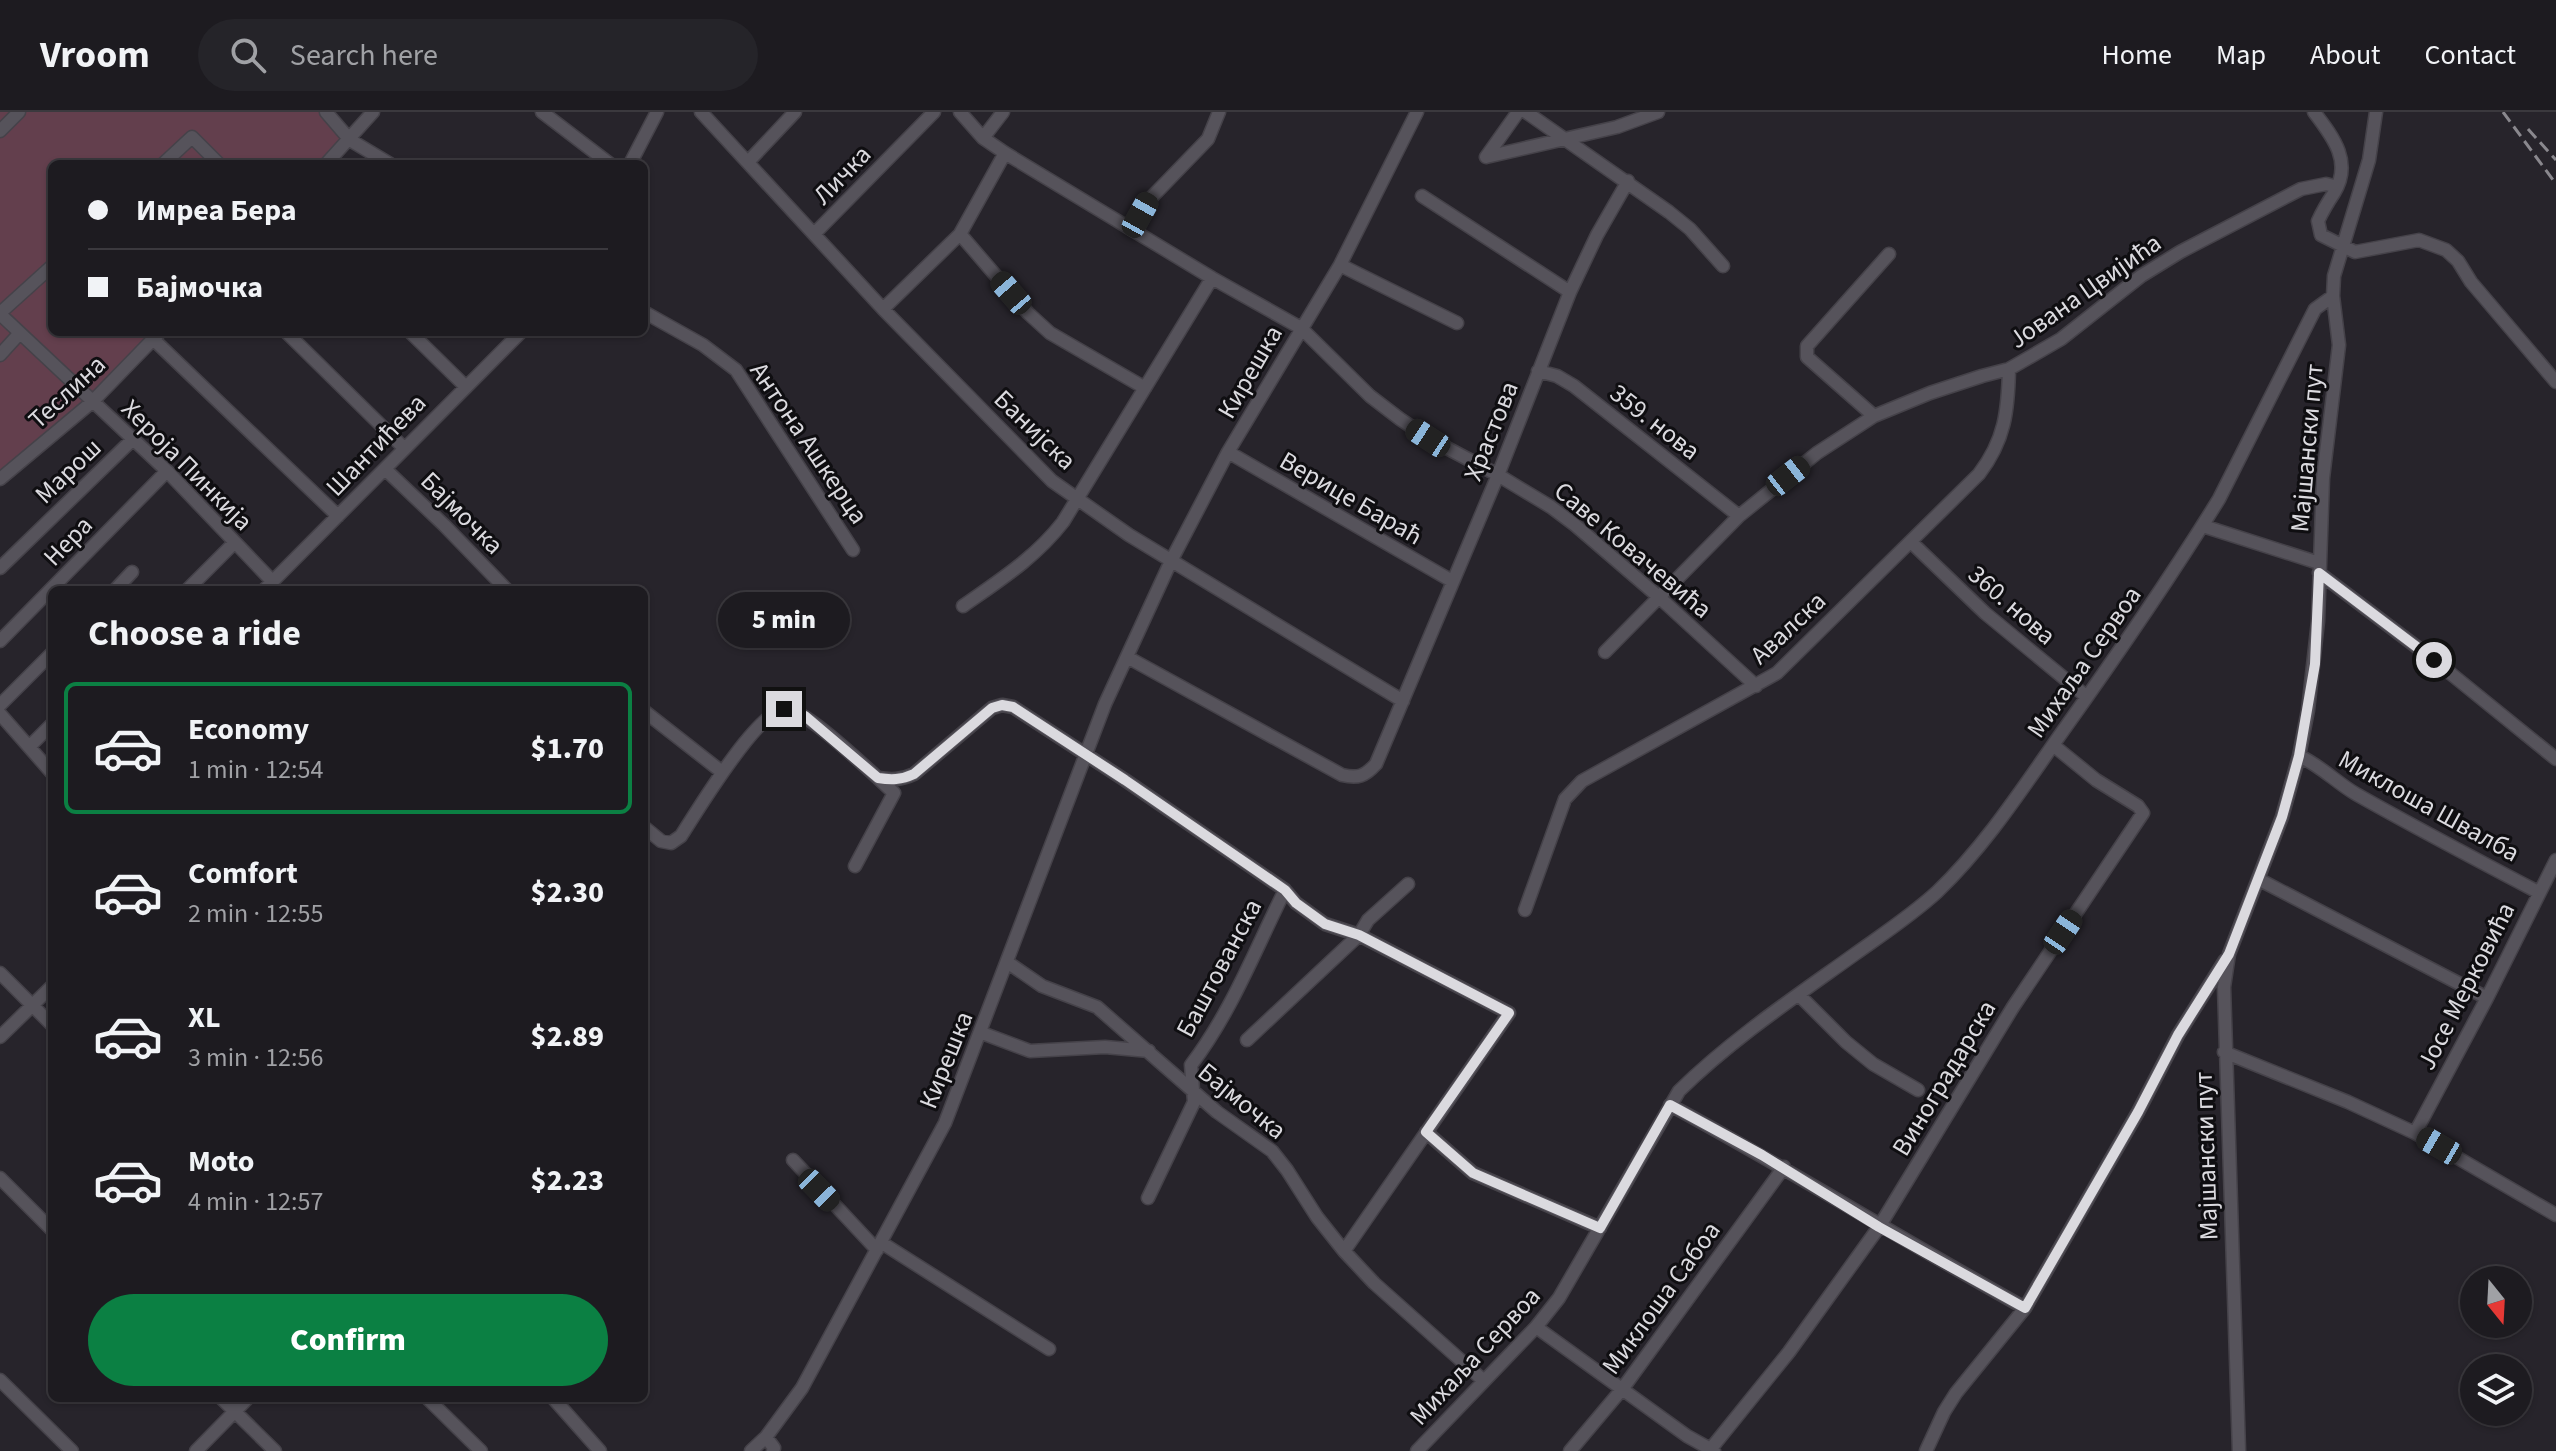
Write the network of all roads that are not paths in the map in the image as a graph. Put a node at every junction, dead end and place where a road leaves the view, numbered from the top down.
1 (19, 112) edge
2 (326, 112) edge
3 (373, 112) edge
4 (542, 112) edge
5 (657, 112) edge
6 (701, 112) edge
7 (795, 112) edge
8 (934, 112) edge
9 (960, 112) edge
10 (1003, 112) edge
11 (1219, 112) edge
12 (1417, 112) edge
13 (1518, 112) edge
14 (1526, 112) edge
15 (1658, 112) edge
16 (2314, 112) edge
17 (2376, 112) edge
18 (0, 131) edge
19 (983, 138) junction
20 (350, 140) junction
21 (1566, 140) junction
22 (1005, 153) junction
23 (167, 160) edge
24 (215, 160) edge
25 (330, 160) edge
26 (383, 160) edge
27 (605, 160) edge
28 (632, 160) edge
29 (748, 162) junction
30 (1628, 181) junction
31 (2337, 187) junction
32 (1422, 196) dead end
33 (1132, 229) junction
34 (814, 234) junction
35 (960, 234) junction
36 (2343, 248) junction
37 (1889, 254) dead end
38 (1340, 265) junction
39 (1723, 266) dead end
40 (48, 270) edge
41 (1212, 278) junction
42 (1570, 292) junction
43 (2333, 296) junction
44 (883, 309) junction
45 (0, 314) edge
46 (648, 314) edge
47 (1457, 323) dead end
48 (1301, 328) junction
49 (19, 334) junction
50 (155, 336) edge
51 (157, 336) edge
52 (290, 336) edge
53 (414, 336) edge
54 (517, 336) edge
55 (0, 355) edge
56 (2009, 369) junction
57 (1538, 371) junction
58 (2556, 382) edge
59 (465, 386) junction
60 (1145, 388) junction
61 (92, 402) junction
62 (1874, 416) junction
63 (132, 440) junction
64 (404, 448) junction
65 (1228, 452) junction
66 (385, 469) junction
67 (167, 471) junction
68 (1498, 475) junction
69 (0, 479) edge
70 (1076, 498) junction
71 (338, 516) junction
72 (1739, 516) junction
73 (2203, 526) junction
74 (235, 542) junction
75 (1911, 542) junction
76 (853, 550) dead end
77 (1171, 561) junction
78 (0, 568) edge
79 (2319, 568) junction
80 (132, 572) dead end
81 (1452, 581) junction
82 (54, 586) edge
83 (119, 586) edge
84 (191, 586) edge
85 (269, 586) edge
86 (503, 586) edge
87 (48, 592) edge
88 (1660, 598) junction
89 (963, 606) dead end
90 (0, 641) edge
91 (1605, 652) dead end
92 (48, 657) edge
93 (1127, 657) junction
94 (1756, 686) junction
95 (2087, 697) junction
96 (1403, 701) junction
97 (0, 705) edge
98 (0, 714) edge
99 (648, 714) edge
100 (48, 728) edge
101 (2053, 745) junction
102 (29, 747) junction
103 (1085, 755) junction
104 (2299, 756) junction
105 (2556, 759) edge
106 (48, 768) edge
107 (722, 772) junction
108 (878, 778) junction
109 (903, 779) junction
110 (894, 793) junction
111 (648, 830) edge
112 (2556, 860) edge
113 (855, 866) dead end
114 (2258, 879) junction
115 (1408, 884) dead end
116 (1285, 890) junction
117 (2538, 892) junction
118 (1525, 910) dead end
119 (1359, 935) junction
120 (2229, 954) junction
121 (1007, 962) junction
122 (0, 973) edge
123 (48, 990) edge
124 (1799, 995) junction
125 (2487, 998) junction
126 (32, 1005) junction
127 (48, 1021) edge
128 (982, 1033) junction
129 (0, 1037) edge
130 (1247, 1040) dead end
131 (1149, 1051) junction
132 (2224, 1052) junction
133 (1918, 1090) dead end
134 (1195, 1092) junction
135 (1670, 1105) junction
136 (1426, 1132) junction
137 (2415, 1133) junction
138 (793, 1160) dead end
139 (1784, 1167) junction
140 (0, 1178) edge
141 (1148, 1198) dead end
142 (2556, 1215) edge
143 (48, 1226) edge
144 (1879, 1227) junction
145 (1600, 1228) junction
146 (880, 1246) junction
147 (1344, 1251) junction
148 (2025, 1308) junction
149 (1536, 1327) junction
150 (1049, 1349) dead end
151 (0, 1380) edge
152 (1484, 1381) junction
153 (1623, 1388) junction
154 (225, 1402) edge
155 (244, 1402) edge
156 (431, 1402) edge
157 (557, 1402) edge
158 (235, 1411) junction
159 (766, 1437) junction
160 (1711, 1450) edge
161 (72, 1451) edge
162 (196, 1451) edge
163 (275, 1451) edge
164 (481, 1451) edge
165 (600, 1451) edge
166 (751, 1451) edge
167 (773, 1451) edge
168 (1417, 1451) edge
169 (1570, 1451) edge
170 (1926, 1451) edge
171 (2239, 1451) edge

1 - 18 street
2 - 20 street
3 - 20 street
4 - 27 street
5 - 28 street
6 - 29 street, Банијска
7 - 29 street
8 - 34 street, Личка
9 - 19 street, Саве Ковачевића
10 - 19 street
11 - 33 street
12 - 38 street, Кирешка
13 - 21 street
14 - 21 street
15 - 21 street
16 - 31 street
17 - 36 street, Мајшански пут
19 - 22 street, Саве Ковачевића
20 - 25 street
20 - 26 street
21 - 30 street
22 - 33 street, Саве Ковачевића
22 - 35 street
23 - 24 street
29 - 34 street, Банијска
30 - 39 street
30 - 42 street, Храстова
31 - 36 street
31 - 56 street, Јована Цвијића
32 - 42 street
33 - 41 street, Саве Ковачевића
34 - 44 street, Банијска
35 - 44 street
35 - 60 street
36 - 43 street, Мајшански пут
36 - 58 street
37 - 62 street
38 - 47 street
38 - 48 street, Кирешка
40 - 45 street
41 - 48 street, Саве Ковачевића
41 - 60 street
42 - 57 street, Храстова
43 - 73 street, Михаља Сервоа
43 - 79 street, Мајшански пут
44 - 70 street, Банијска
45 - 49 street, Хероја Пинкија
46 - 76 street, Антона Ашкерца
48 - 65 street, Кирешка
48 - 68 street, Саве Ковачевића
49 - 55 street
49 - 61 street, Хероја Пинкија
50 - 61 street, Теслина
51 - 71 street
52 - 64 street
53 - 59 street
54 - 59 street, Шантићева
56 - 62 street, Јована Цвијића
56 - 75 street, Авалска
57 - 68 street, Храстова
57 - 72 street, 359. нова
59 - 64 street, Шантићева
60 - 70 street
61 - 63 street, Хероја Пинкија
61 - 69 street, Теслина
62 - 72 street, Јована Цвијића
63 - 67 street, Хероја Пинкија
63 - 78 street, Марош
64 - 66 street, Шантићева
65 - 77 street, Кирешка
65 - 81 street, Верице Бараћ
66 - 71 street, Шантићева
66 - 86 street, Бајмочка
67 - 74 street, Хероја Пинкија
67 - 82 street, Нера
68 - 81 street, Храстова
68 - 88 street, Саве Ковачевића
70 - 77 street, Банијска
70 - 89 street
71 - 85 street, Шантићева
72 - 88 street, Јована Цвијића
73 - 79 street
73 - 95 street, Михаља Сервоа
74 - 84 street
74 - 85 street, Хероја Пинкија
75 - 94 street, Авалска
75 - 95 street, 360. нова
77 - 93 street, Кирешка
77 - 96 street, Банијска
79 - 104 street, Мајшански пут
79 - 105 street
80 - 83 street
81 - 96 street, Храстова
87 - 90 street, Нера
88 - 91 street, Јована Цвијића
88 - 94 street, Саве Ковачевића
92 - 97 street
93 - 96 street
93 - 103 street, Кирешка
94 - 118 street, Авалска
95 - 101 street, Михаља Сервоа
98 - 102 street
99 - 107 street
100 - 102 street
101 - 124 street, Михаља Сервоа
101 - 144 street, Виноградарска
102 - 106 street
103 - 109 street
103 - 116 street
103 - 121 street, Кирешка
104 - 114 street, Мајшански пут
104 - 117 street, Миклоша Швалба
107 - 108 street
107 - 111 street
108 - 109 street
108 - 110 street
109 - 110 street
110 - 113 street
112 - 117 street, Јосе Мерковића
114 - 120 street, Мајшански пут
114 - 125 street
115 - 119 street
116 - 119 street
116 - 134 street, Баштованска
117 - 125 street, Јосе Мерковића
119 - 130 street
119 - 136 street
120 - 132 street, Мајшански пут
120 - 148 street
121 - 128 street, Кирешка
121 - 131 street, Бајмочка
122 - 126 street
123 - 126 street
124 - 133 street
124 - 135 street, Михаља Сервоа
125 - 137 street, Јосе Мерковића
126 - 127 street
126 - 129 street
128 - 131 street
128 - 146 street, Кирешка
131 - 134 street, Бајмочка
132 - 137 street
132 - 171 street, Мајшански пут
134 - 141 street, Баштованска
134 - 147 street, Бајмочка
135 - 139 street
135 - 145 street, Михаља Сервоа
136 - 145 street
136 - 147 street
137 - 142 street
138 - 146 street
139 - 144 street
139 - 153 street, Миклоша Сабоа
140 - 143 street
144 - 148 street
144 - 160 street, Виноградарска
145 - 149 street, Михаља Сервоа
146 - 150 street
146 - 159 street, Кирешка
147 - 152 street, Бајмочка
148 - 170 street
149 - 152 street, Михаља Сервоа
149 - 153 street
151 - 161 street
152 - 168 street, Михаља Сервоа
153 - 160 street
153 - 169 street, Миклоша Сабоа
154 - 158 street
155 - 158 street
156 - 164 street
157 - 165 street
158 - 162 street
158 - 163 street
159 - 166 street, Кирешка
159 - 167 street

